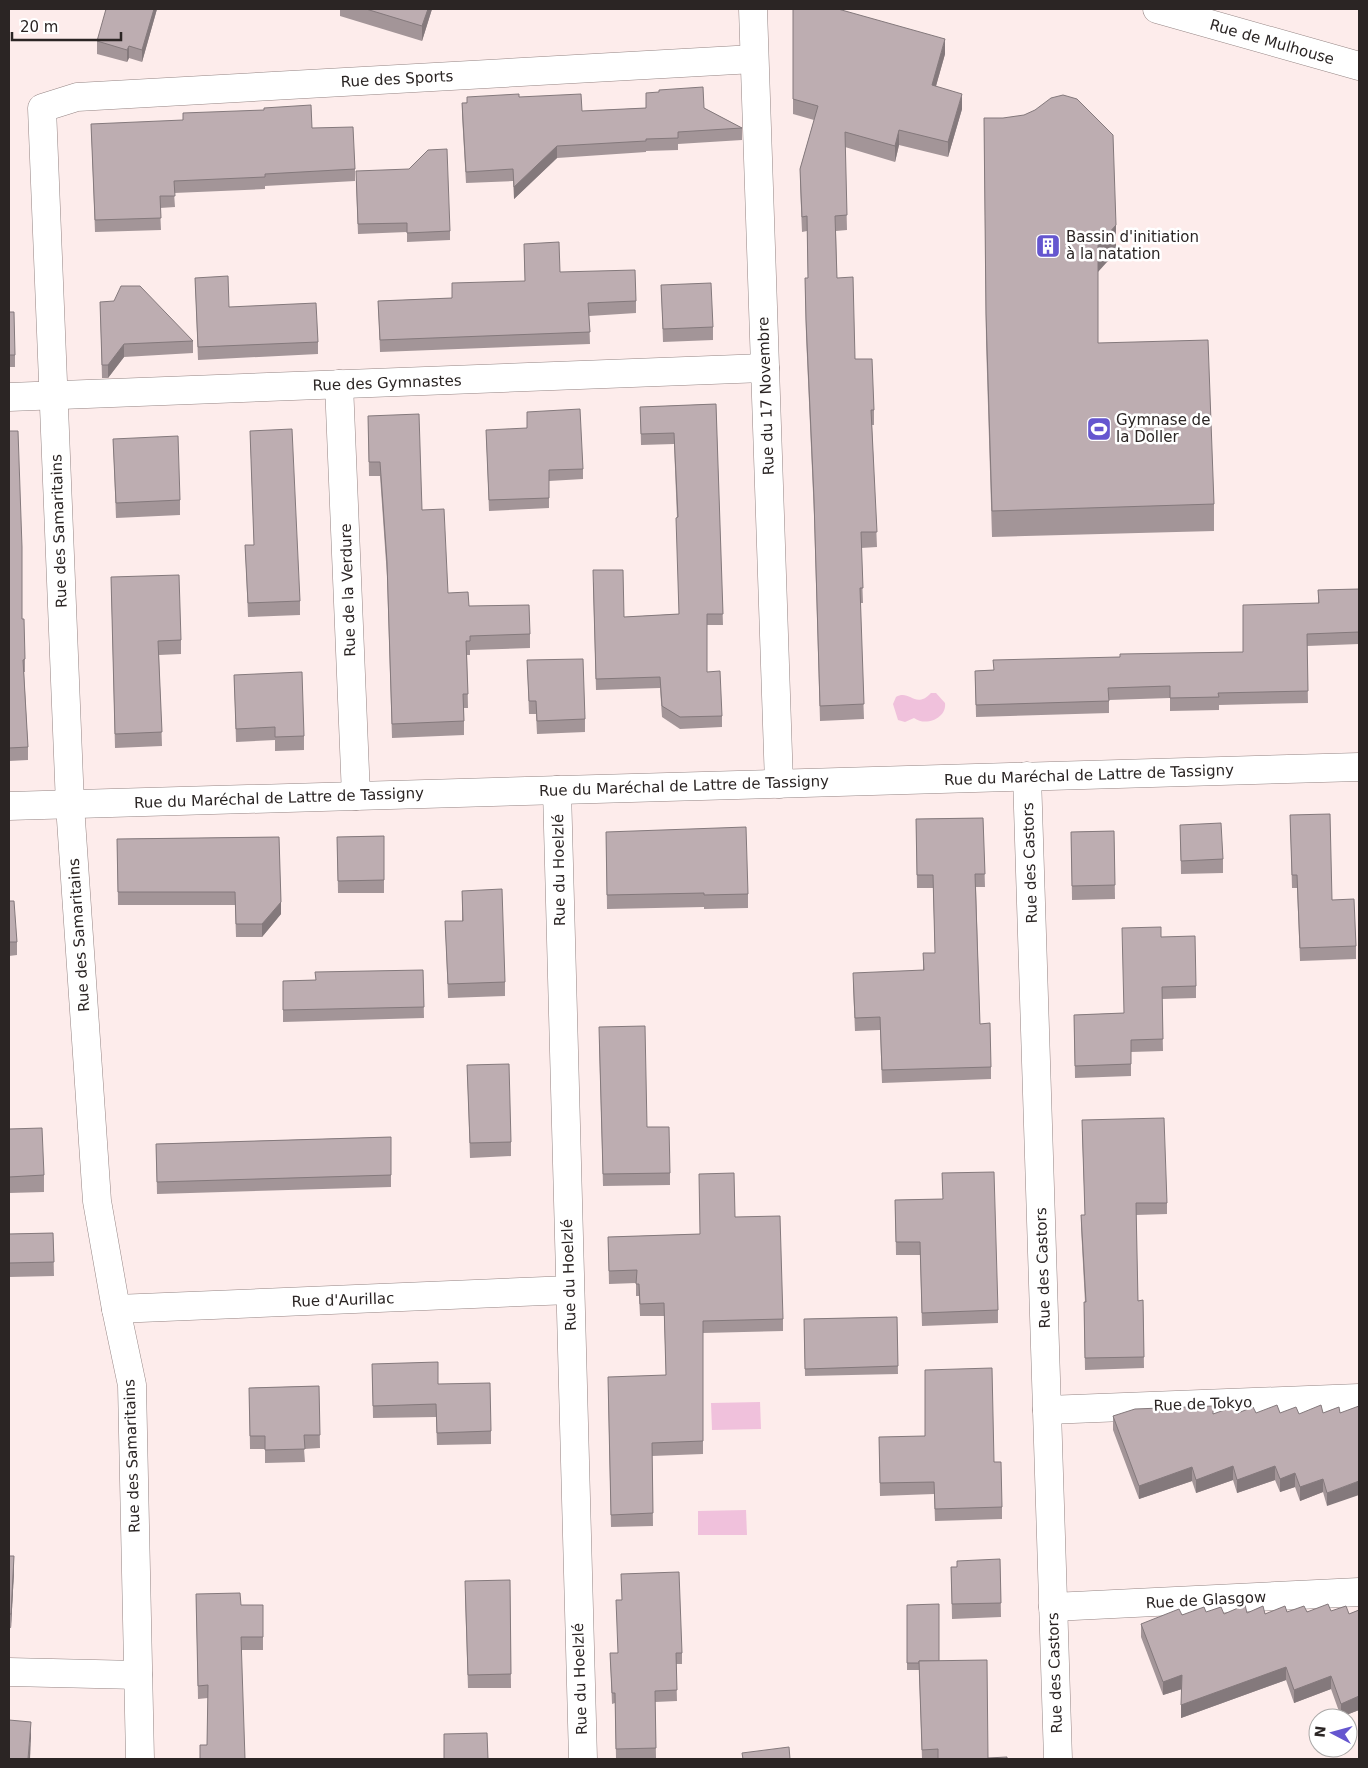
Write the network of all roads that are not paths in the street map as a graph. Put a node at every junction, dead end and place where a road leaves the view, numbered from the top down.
1 (753, 9) edge
2 (1157, 9) edge
3 (754, 59) junction
4 (1359, 66) edge
5 (42, 108) joint
6 (765, 368) junction
7 (339, 384) junction
8 (53, 394) junction
9 (9, 397) edge
10 (1359, 766) edge
11 (1027, 776) junction
12 (779, 784) junction
13 (556, 790) junction
14 (356, 796) junction
15 (70, 804) junction
16 (9, 806) edge
17 (570, 1290) junction
18 (116, 1309) junction
19 (1359, 1398) edge
20 (1047, 1410) junction
21 (1359, 1592) edge
22 (1053, 1607) junction
23 (9, 1672) edge
24 (138, 1675) junction
25 (140, 1759) edge
26 (582, 1759) edge
27 (1058, 1759) edge

1 - 3 street, Rue du 17 Novembre
2 - 4 street, Rue de Mulhouse
3 - 5 street, Rue des Sports
3 - 6 street, Rue du 17 Novembre
5 - 8 street, Rue des Samaritains
6 - 7 street, Rue des Gymnastes
6 - 12 street, Rue du 17 Novembre
7 - 8 street, Rue des Gymnastes
7 - 14 street, Rue de la Verdure
8 - 9 street, Rue des Gymnastes
8 - 15 street, Rue des Samaritains
10 - 11 street, Rue du Maréchal de Lattre de Tassigny
11 - 12 street, Rue du Maréchal de Lattre de Tassigny
11 - 20 street, Rue des Castors
12 - 13 street, Rue du Maréchal de Lattre de Tassigny
13 - 14 street, Rue du Maréchal de Lattre de Tassigny
13 - 17 street, Rue du Hoelzlé
14 - 15 street, Rue du Maréchal de Lattre de Tassigny
15 - 16 street, Rue du Maréchal de Lattre de Tassigny
15 - 18 street, Rue des Samaritains
17 - 18 street, Rue d'Aurillac
17 - 26 street, Rue du Hoelzlé
18 - 24 street, Rue des Samaritains
19 - 20 street, Rue de Tokyo
20 - 22 street, Rue des Castors
21 - 22 street, Rue de Glasgow
22 - 27 street, Rue des Castors
23 - 24 street
24 - 25 street, Rue des Samaritains

